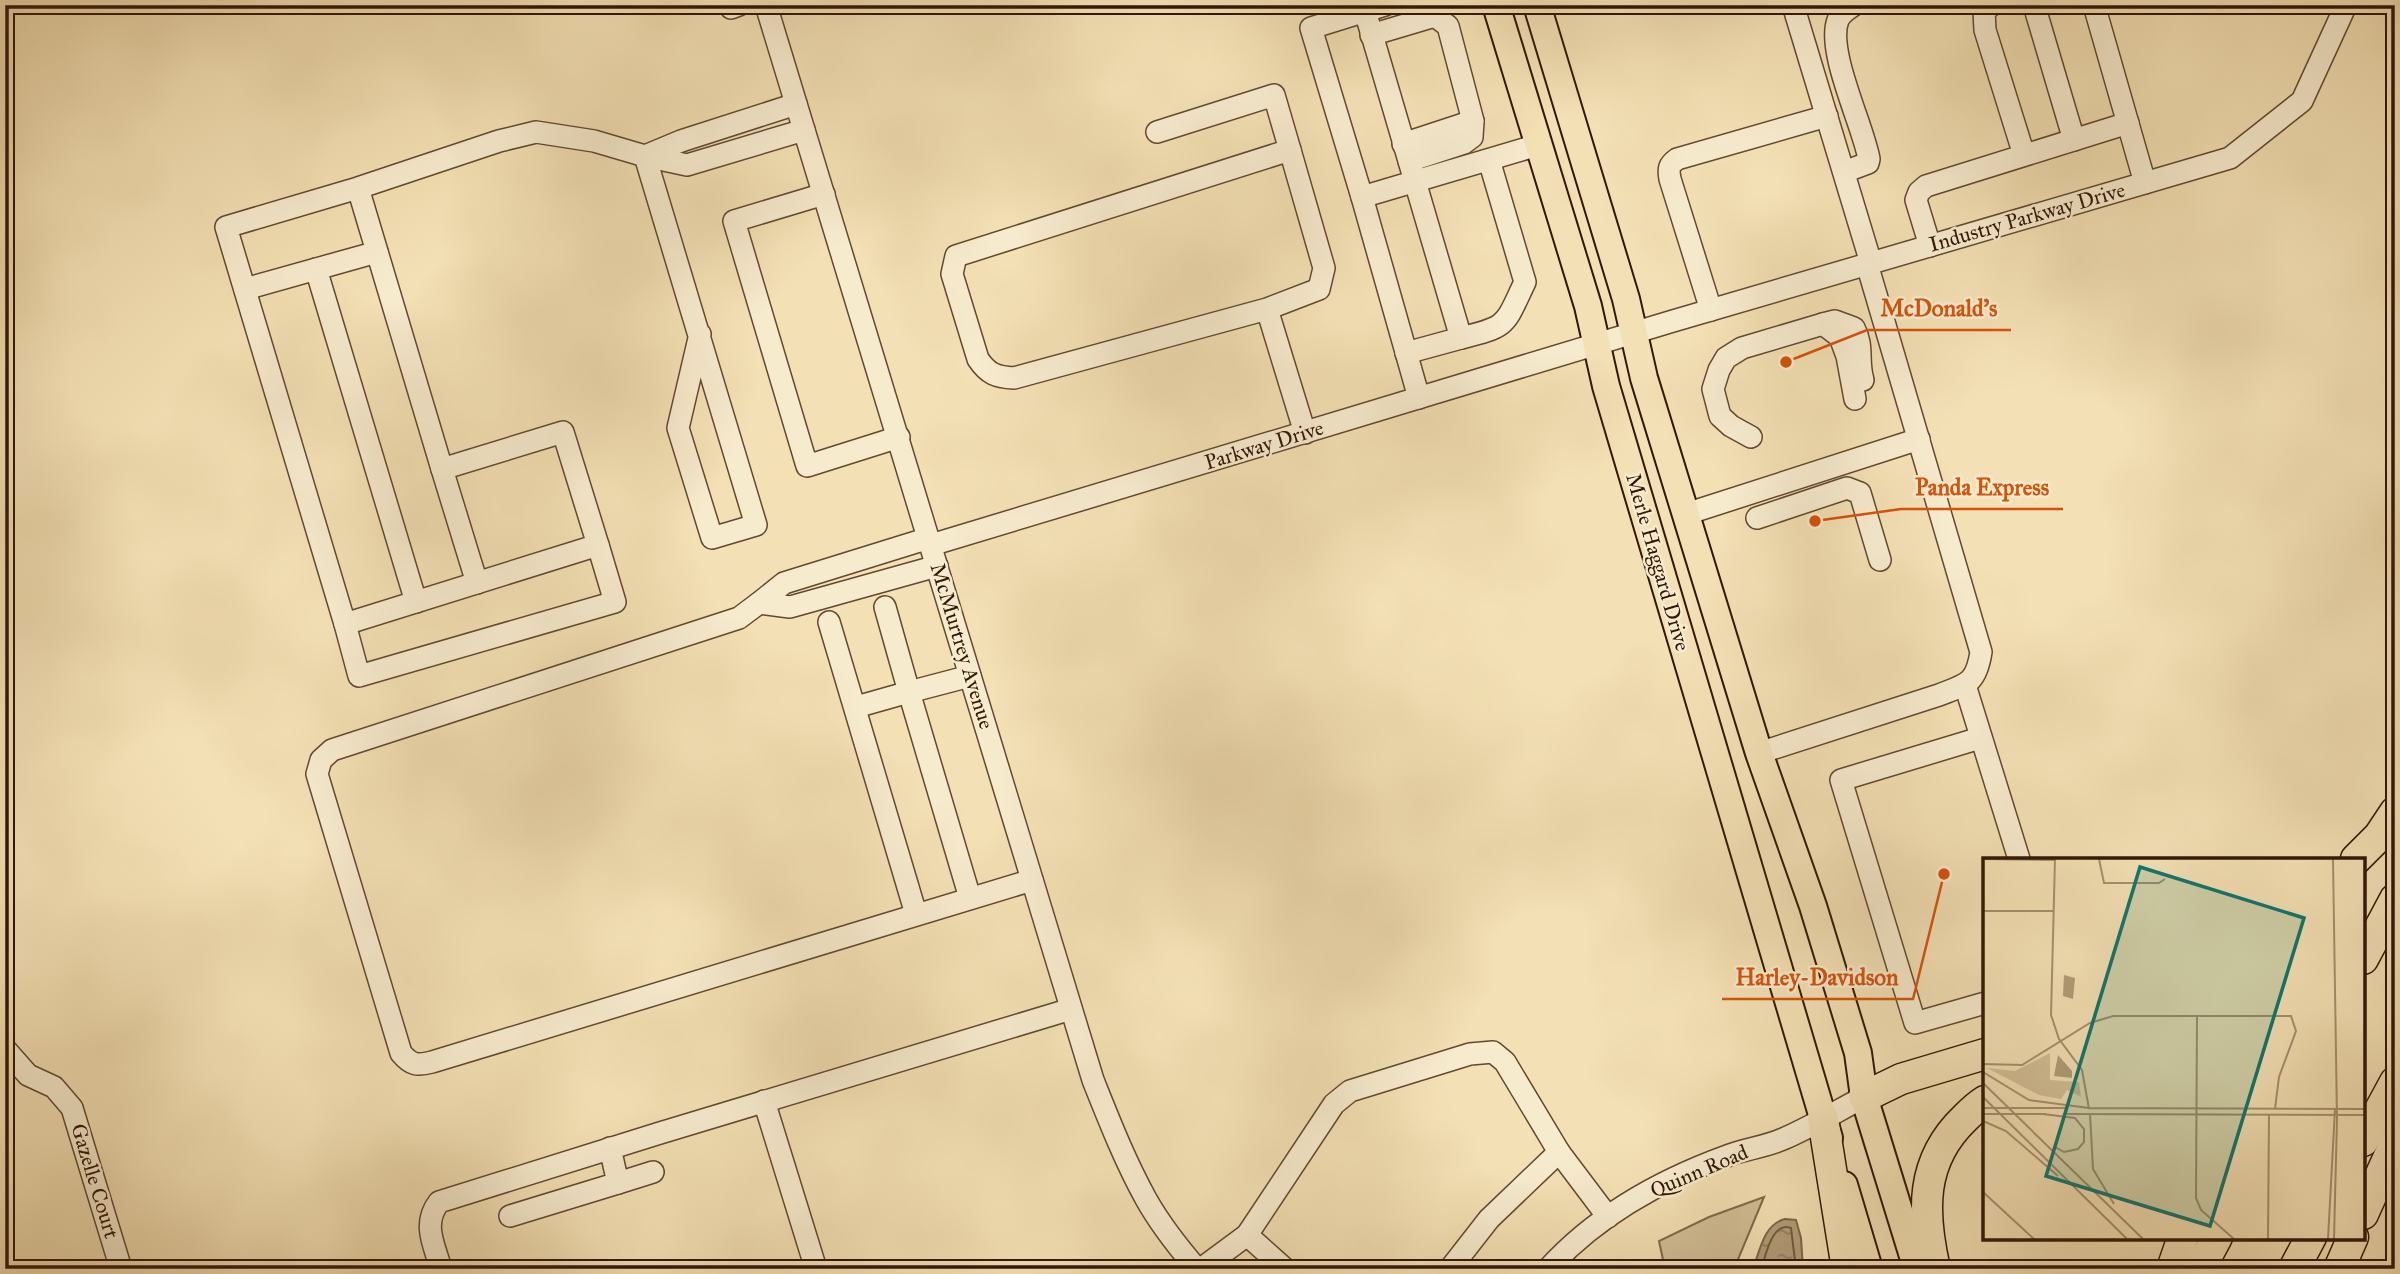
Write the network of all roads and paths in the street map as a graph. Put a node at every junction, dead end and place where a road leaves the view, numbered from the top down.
1 (766, 5) edge
2 (1385, 5) edge
3 (1496, 5) edge
4 (1538, 5) edge
5 (1793, 5) edge
6 (1854, 5) edge
7 (1992, 5) edge
8 (2034, 5) edge
9 (2094, 5) edge
10 (2346, 5) edge
11 (1365, 11) junction
12 (1371, 35) junction
13 (796, 104) junction
14 (1827, 116) junction
15 (2128, 123) junction
16 (804, 130) junction
17 (1157, 132) dead end
18 (2074, 140) junction
19 (1538, 145) junction
20 (1290, 150) junction
21 (1406, 152) junction
22 (2024, 155) junction
23 (645, 156) junction
24 (1489, 160) junction
25 (1844, 172) junction
26 (1415, 182) junction
27 (2145, 183) junction
28 (358, 188) junction
29 (824, 194) junction
30 (1362, 197) junction
31 (1930, 246) junction
32 (377, 252) junction
33 (1869, 264) junction
34 (316, 269) junction
35 (245, 289) junction
36 (1267, 309) junction
37 (1711, 310) junction
38 (1635, 333) junction
39 (700, 334) junction
40 (1461, 338) junction
41 (1596, 344) junction
42 (1406, 353) junction
43 (1861, 397) dead end
44 (1419, 398) junction
45 (1305, 433) junction
46 (899, 437) junction
47 (1751, 437) dead end
48 (1919, 439) junction
49 (442, 469) junction
50 (1686, 514) junction
51 (1757, 518) dead end
52 (598, 545) junction
53 (933, 549) junction
54 (1880, 560) dead end
55 (477, 583) junction
56 (416, 602) junction
57 (759, 603) junction
58 (885, 607) dead end
59 (829, 622) dead end
60 (345, 624) junction
61 (970, 676) junction
62 (1965, 685) junction
63 (909, 692) junction
64 (856, 707) junction
65 (1980, 738) junction
66 (1759, 753) junction
67 (2395, 812) edge
68 (2019, 858) edge
69 (2357, 858) edge
70 (1032, 880) junction
71 (970, 898) junction
72 (2395, 899) edge
73 (916, 914) junction
74 (2365, 955) edge
75 (1983, 1004) edge
76 (1071, 1010) junction
77 (5, 1049) edge
78 (1983, 1055) edge
79 (2395, 1082) edge
80 (1864, 1097) junction
81 (764, 1101) junction
82 (1983, 1103) edge
83 (1823, 1119) junction
84 (2365, 1137) edge
85 (2395, 1143) edge
86 (610, 1148) junction
87 (1559, 1152) junction
88 (653, 1172) dead end
89 (618, 1183) junction
90 (2365, 1210) edge
91 (510, 1216) dead end
92 (1608, 1217) junction
93 (1247, 1236) junction
94 (2182, 1239) edge
95 (2216, 1239) edge
96 (2310, 1239) edge
97 (2352, 1239) edge
98 (121, 1269) edge
99 (442, 1269) edge
100 (816, 1269) edge
101 (1199, 1269) edge
102 (1285, 1269) edge
103 (1450, 1269) edge
104 (1548, 1269) edge
105 (1847, 1269) edge
106 (1869, 1269) edge
107 (1917, 1269) edge
108 (1934, 1269) edge
109 (2172, 1269) edge
110 (2200, 1269) edge
111 (2294, 1269) edge
112 (2339, 1269) edge

1 - 13 street, McMurtrey Avenue
2 - 11 street
3 - 19 main road, Merle Haggard Drive
4 - 38 main road, Merle Haggard Drive
5 - 14 street
6 - 25 street
7 - 22 street
8 - 18 street
9 - 15 street
10 - 27 street, Industry Parkway Drive
11 - 12 street
11 - 30 street
12 - 21 street
12 - 21 street
13 - 16 street, McMurtrey Avenue
13 - 23 street
14 - 25 street
14 - 37 street
15 - 18 street
15 - 27 street
16 - 23 street
16 - 29 street, McMurtrey Avenue
17 - 20 street
18 - 22 street
19 - 24 street
19 - 41 main road, Merle Haggard Drive
20 - 36 street
20 - 36 street
21 - 26 street
22 - 31 street
23 - 28 street
23 - 39 street
24 - 26 street
24 - 40 street
25 - 33 street
26 - 30 street
26 - 40 street
27 - 31 street, Industry Parkway Drive
28 - 32 street
28 - 35 street
29 - 46 street, McMurtrey Avenue
29 - 46 street
30 - 42 street
31 - 33 street, Industry Parkway Drive
32 - 34 street
32 - 49 street
33 - 37 street, Industry Parkway Drive
33 - 48 street
34 - 35 street
34 - 56 street
35 - 60 street
36 - 45 street
37 - 38 street, Industry Parkway Drive
38 - 41 street, Industry Parkway Drive
38 - 50 main road, Merle Haggard Drive
39 - 39 street
40 - 42 street
41 - 44 street, Parkway Drive
41 - 83 main road, Merle Haggard Drive
42 - 44 street
43 - 47 street
44 - 45 street, Parkway Drive
45 - 53 street, Parkway Drive
46 - 53 street, McMurtrey Avenue
48 - 50 street
48 - 62 street
49 - 52 street
49 - 55 street
50 - 66 main road, Merle Haggard Drive
51 - 54 street
52 - 55 street
52 - 60 street
53 - 57 street
53 - 57 street
53 - 61 street, McMurtrey Avenue
55 - 56 street
56 - 60 street
57 - 73 street
58 - 63 street
59 - 64 street
61 - 63 street
61 - 70 street, McMurtrey Avenue
62 - 65 street
62 - 66 street
63 - 64 street
63 - 71 street
64 - 73 street
65 - 68 street
65 - 75 street
66 - 80 main road, Merle Haggard Drive
67 - 69 highway
70 - 71 street
70 - 76 street, McMurtrey Avenue
71 - 73 street
72 - 74 highway
76 - 81 street
76 - 101 street, McMurtrey Avenue
77 - 98 street, Gazelle Court
78 - 80 highway
79 - 84 highway
80 - 83 street, Quinn Road
80 - 107 main road, Merle Haggard Drive
81 - 86 street
81 - 100 street
82 - 108 highway
83 - 92 street, Quinn Road
83 - 105 highway
83 - 106 main road, Merle Haggard Drive
85 - 90 highway
86 - 89 street
86 - 99 street
87 - 92 street
87 - 93 street
87 - 103 street
88 - 89 street
89 - 91 street
92 - 104 street, Quinn Road
93 - 101 street
93 - 102 street
94 - 109 highway
95 - 110 highway
96 - 111 highway
97 - 112 highway

